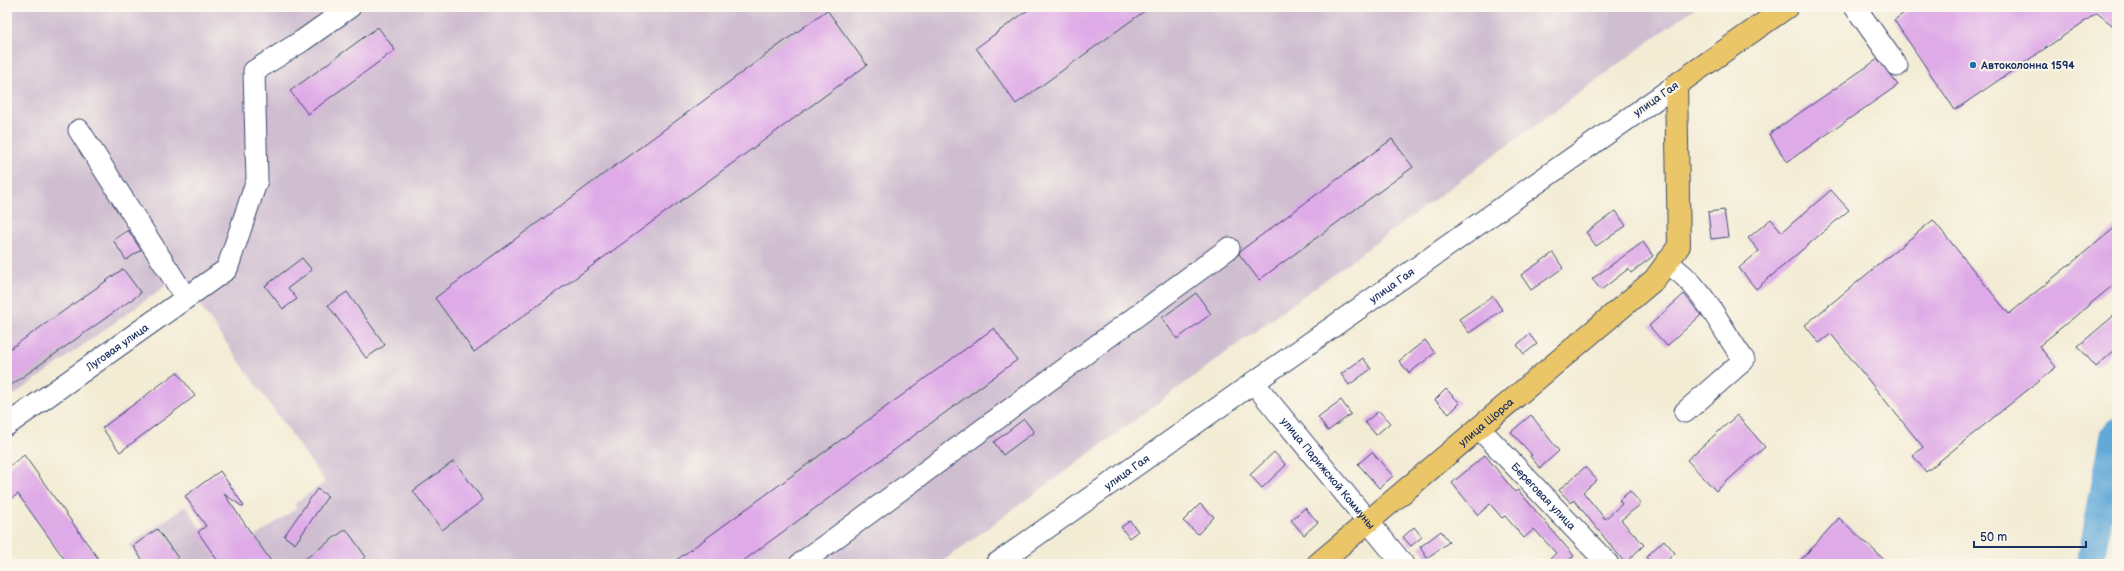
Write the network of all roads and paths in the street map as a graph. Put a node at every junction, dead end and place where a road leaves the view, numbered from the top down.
1 (350, 7) edge
2 (1787, 7) edge
3 (1855, 7) edge
4 (1897, 66) dead end
5 (1676, 85) junction
6 (79, 130) dead end
7 (1229, 248) dead end
8 (1660, 272) junction
9 (186, 298) junction
10 (1253, 382) junction
11 (1685, 412) dead end
12 (7, 425) edge
13 (1479, 428) junction
14 (1367, 522) junction
15 (800, 564) edge
16 (996, 564) edge
17 (1318, 564) edge
18 (1403, 564) edge
19 (1608, 564) edge

1 - 9 street, Луговая улица
2 - 5 main road, улица Гая
3 - 4 street
5 - 8 main road, улица Щорса
5 - 10 street, улица Гая
6 - 9 street
7 - 15 street
8 - 11 street
8 - 13 main road, улица Щорса
9 - 12 street, Луговая улица
10 - 14 street, улица Парижской Коммуны
10 - 16 street, улица Гая
13 - 14 main road, улица Щорса
13 - 19 street, Береговая улица
14 - 17 main road, улица Щорса
14 - 18 street, улица Парижской Коммуны

